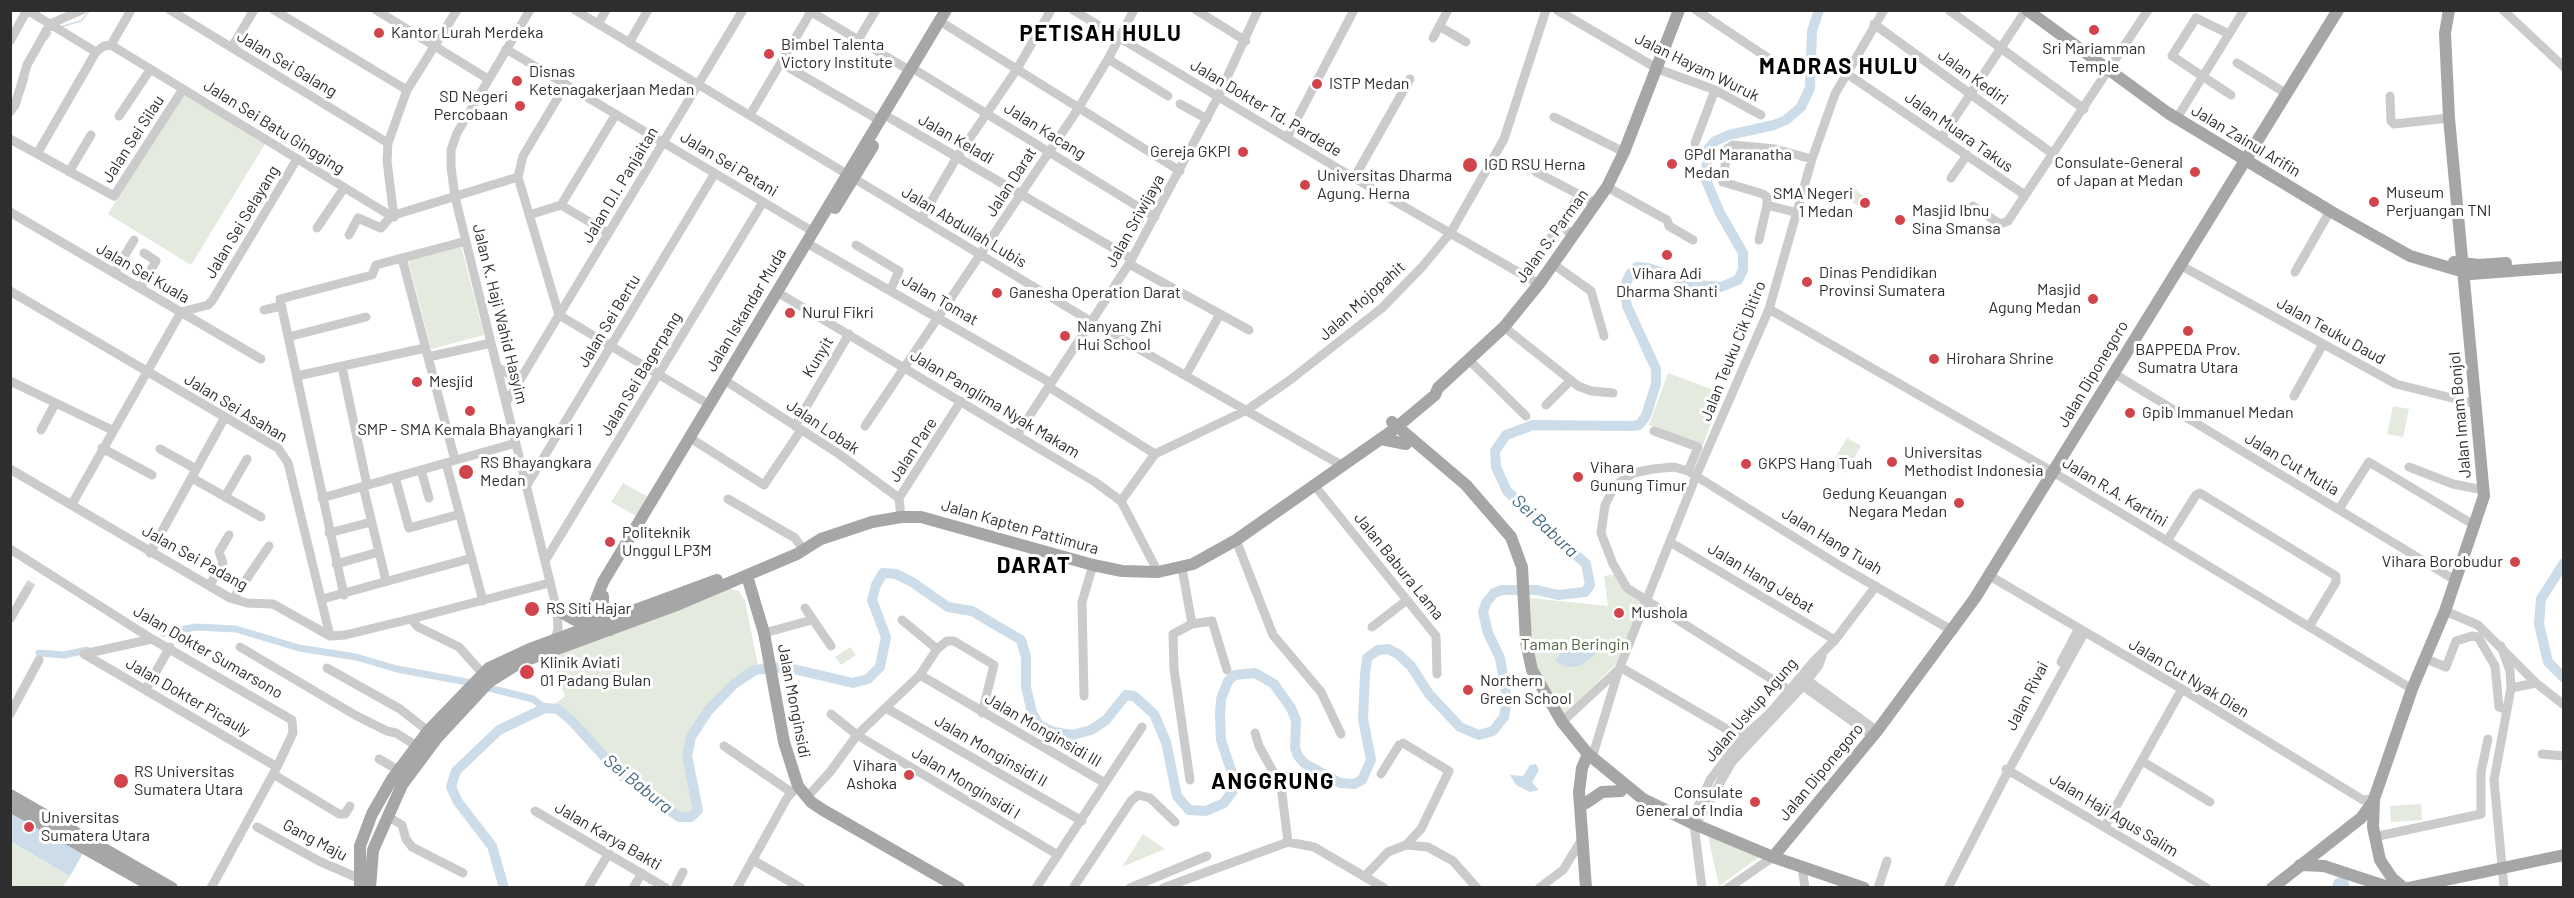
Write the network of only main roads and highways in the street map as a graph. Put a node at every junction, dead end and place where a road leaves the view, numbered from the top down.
1 (946, 10) edge
2 (954, 10) edge
3 (1678, 10) edge
4 (2026, 10) edge
5 (2338, 10) edge
6 (2449, 10) edge
7 (914, 72) junction
8 (2248, 158) junction
9 (850, 177) junction
10 (2344, 215) junction
11 (2564, 261) edge
12 (2564, 267) edge
13 (2462, 268) junction
14 (2484, 273) junction
15 (779, 294) junction
16 (2467, 298) junction
17 (1389, 429) junction
18 (679, 460) junction
19 (817, 539) junction
20 (1520, 575) junction
21 (747, 576) junction
22 (594, 605) junction
23 (557, 610) road end
24 (1521, 613) junction
25 (600, 629) junction
26 (433, 734) junction
27 (1590, 757) junction
28 (1621, 791) junction
29 (10, 795) edge
30 (1643, 799) junction
31 (2374, 799) junction
32 (10, 806) edge
33 (1584, 806) junction
34 (88, 844) junction
35 (2564, 855) edge
36 (1773, 857) junction
37 (2380, 860) junction
38 (2564, 862) edge
39 (2300, 866) junction
40 (2503, 877) edge
41 (359, 883) edge
42 (2366, 884) edge
43 (2273, 886) edge
44 (155, 888) edge
45 (172, 888) edge
46 (370, 888) edge
47 (959, 888) edge
48 (1586, 888) edge
49 (1864, 888) edge
50 (2391, 888) edge
51 (2406, 888) edge
52 (2444, 888) edge

1 - 7 main road, Jalan Iskandar Muda
2 - 7 main road, Jalan Iskandar Muda
3 - 17 main road, Jalan S. Parman
4 - 8 main road, Jalan Zainul Arifin
5 - 8 main road, Jalan Diponegoro
6 - 13 main road, Jalan Imam Bonjol
7 - 9 main road, Jalan Iskandar Muda
8 - 10 main road, Jalan Zainul Arifin
8 - 10 main road, Jalan Zainul Arifin
8 - 36 main road, Jalan Diponegoro
9 - 15 main road, Jalan Iskandar Muda
9 - 15 main road, Jalan Iskandar Muda
10 - 13 main road, Jalan Zainul Arifin
11 - 13 main road
12 - 14 main road
13 - 14 main road
13 - 16 main road, Jalan Imam Bonjol
14 - 16 main road
15 - 18 main road, Jalan Iskandar Muda
15 - 18 main road, Jalan Iskandar Muda
16 - 31 main road, Jalan Imam Bonjol
17 - 19 main road, Jalan Kapten Pattimura
17 - 20 main road
17 - 20 main road
18 - 22 main road, Jalan Iskandar Muda
18 - 25 main road, Jalan Iskandar Muda
19 - 21 main road, Jalan Kapten Pattimura
19 - 25 main road, Jalan Kapten Pattimura
20 - 24 main road
21 - 25 main road, Jalan Kapten Pattimura
21 - 47 main road, Jalan Monginsidi
22 - 23 main road
22 - 25 main road
24 - 27 main road
24 - 27 main road
25 - 26 main road
25 - 26 main road
26 - 41 main road
26 - 46 main road
27 - 28 main road
27 - 30 main road
27 - 33 main road
28 - 30 main road
28 - 33 main road
29 - 34 main road
30 - 36 main road
31 - 37 main road, Jalan Imam Bonjol
31 - 39 main road, Jalan Imam Bonjol
32 - 34 main road
33 - 48 main road
34 - 44 main road
34 - 45 main road
35 - 40 main road
36 - 49 main road
37 - 42 main road
37 - 51 main road, Jalan Imam Bonjol
38 - 40 main road
39 - 42 main road
39 - 43 main road, Jalan Imam Bonjol
40 - 51 main road
40 - 52 main road
42 - 50 main road

